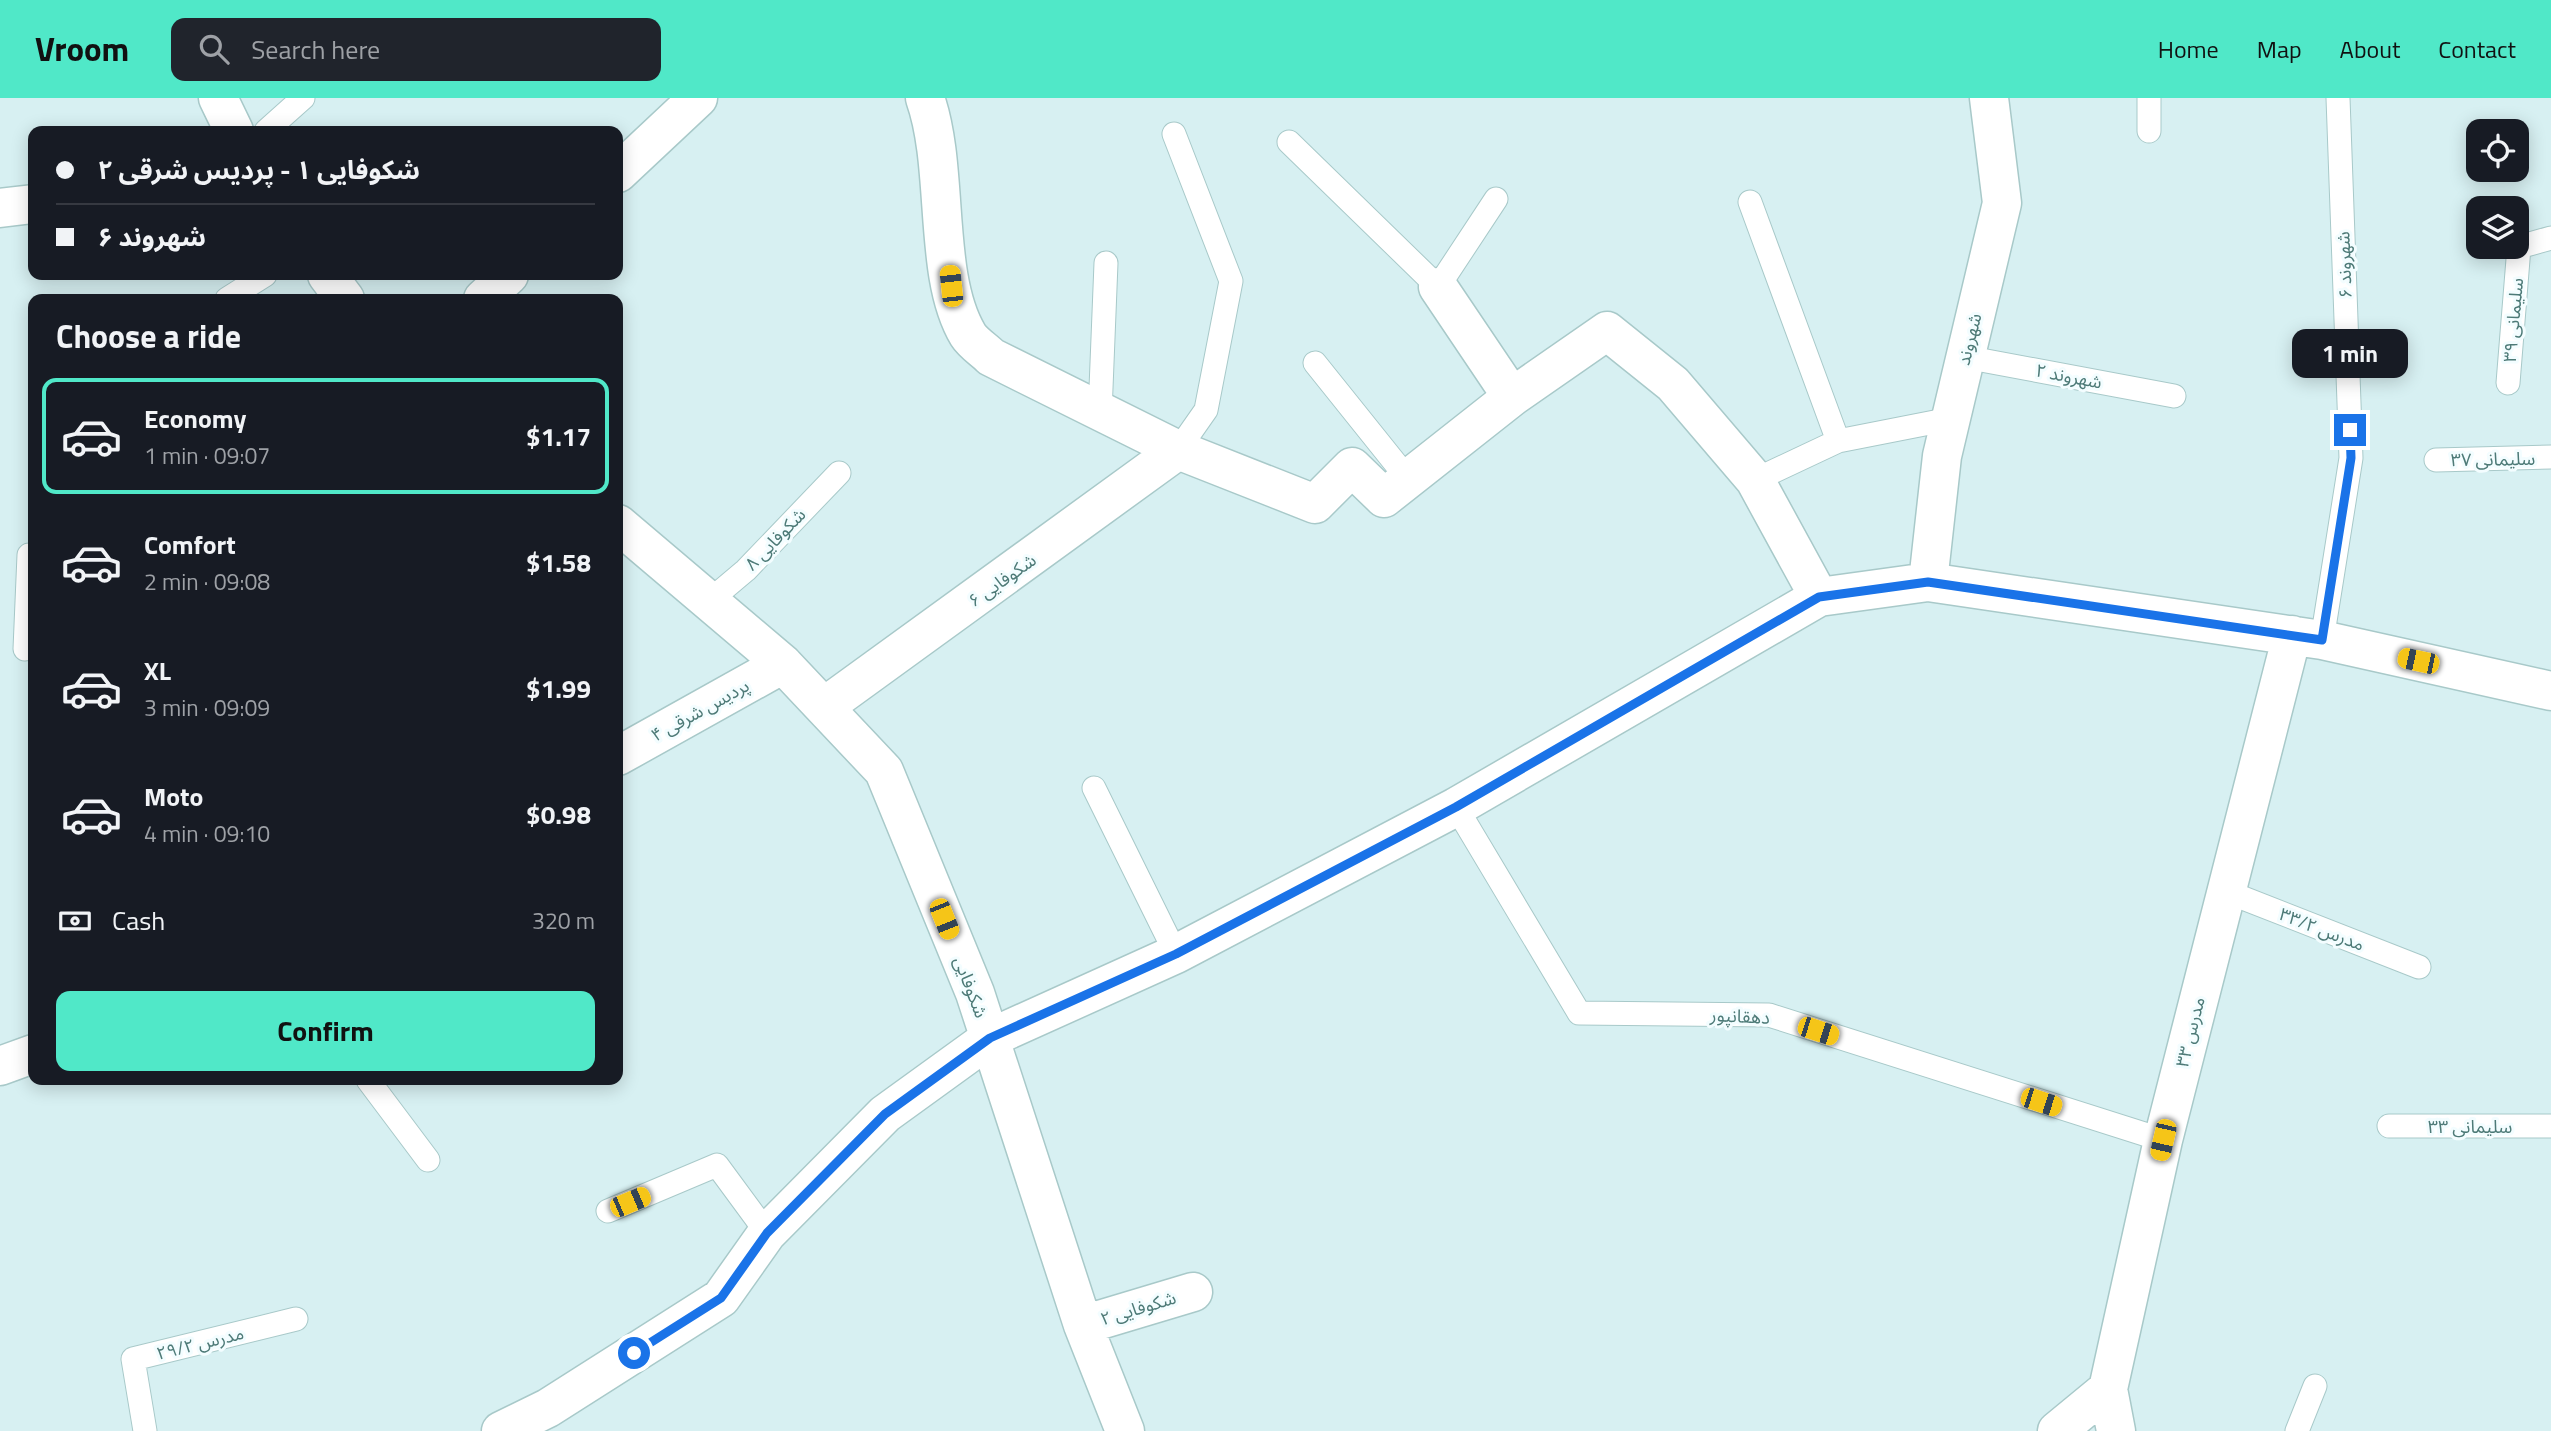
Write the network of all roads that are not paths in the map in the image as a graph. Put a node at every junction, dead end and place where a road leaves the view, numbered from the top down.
1 (218, 98) edge
2 (303, 98) edge
3 (698, 98) edge
4 (925, 98) edge
5 (1989, 98) edge
6 (2149, 98) edge
7 (2338, 98) edge
8 (232, 126) edge
9 (272, 126) edge
10 (2149, 131) dead end
11 (1174, 134) dead end
12 (1289, 142) dead end
13 (623, 168) edge
14 (1496, 199) dead end
15 (1750, 202) dead end
16 (28, 205) edge
17 (0, 208) edge
18 (2551, 238) edge
19 (1106, 263) dead end
20 (257, 280) edge
21 (504, 280) edge
22 (1438, 287) junction
23 (235, 294) edge
24 (488, 294) edge
25 (1965, 357) junction
26 (1315, 363) dead end
27 (2508, 383) dead end
28 (2174, 396) dead end
29 (1512, 397) junction
30 (1100, 413) junction
31 (1950, 419) junction
32 (1838, 441) junction
33 (1178, 450) junction
34 (2551, 457) edge
35 (2436, 460) dead end
36 (839, 473) dead end
37 (1408, 479) junction
38 (1755, 480) junction
39 (623, 535) edge
40 (28, 578) edge
41 (1928, 582) junction
42 (1819, 597) junction
43 (708, 602) junction
44 (2307, 637) junction
45 (25, 649) dead end
46 (783, 664) junction
47 (2551, 691) edge
48 (824, 707) junction
49 (623, 753) edge
50 (1094, 788) dead end
51 (1456, 807) junction
52 (2224, 891) junction
53 (1176, 954) junction
54 (2419, 967) dead end
55 (990, 1038) junction
56 (28, 1056) edge
57 (0, 1066) edge
58 (372, 1085) edge
59 (2389, 1126) dead end
60 (2551, 1126) edge
61 (2163, 1140) junction
62 (428, 1160) dead end
63 (608, 1211) dead end
64 (767, 1233) junction
65 (1193, 1292) dead end
66 (296, 1319) dead end
67 (1083, 1325) junction
68 (2315, 1386) dead end
69 (2108, 1388) junction
70 (145, 1431) edge
71 (501, 1431) edge
72 (1125, 1431) edge
73 (2057, 1431) edge
74 (2116, 1431) edge
75 (2297, 1431) edge

1 - 8 street
2 - 9 lane
3 - 13 street
4 - 30 street
5 - 25 street, شهروند
6 - 10 lane
7 - 44 lane, شهروند ۶
11 - 33 lane
12 - 22 lane
14 - 22 lane
15 - 32 lane
16 - 17 street
18 - 27 lane, سلیمانی ۳۹
19 - 30 lane
20 - 23 lane
21 - 24 street
22 - 29 street
25 - 28 lane, شهروند ۲
25 - 31 street, شهروند
26 - 37 lane
29 - 37 street
29 - 38 street
30 - 33 street
31 - 32 lane
31 - 41 street, شهروند
32 - 38 lane
33 - 37 street
33 - 48 street, شکوفایی ۶
34 - 35 lane, سلیمانی ۳۷
36 - 43 lane, شکوفایی ۸
38 - 42 street
39 - 43 street, شکوفایی
40 - 45 lane
41 - 42 street
41 - 44 street
42 - 51 street
43 - 46 street, شکوفایی
44 - 47 street
44 - 52 street, مدرس ۳۳
46 - 48 street, شکوفایی
46 - 49 street, پردیس شرقی ۴
48 - 55 street, شکوفایی
50 - 53 lane
51 - 53 street
51 - 61 lane, دهقانپور
52 - 54 lane, مدرس ۳۳/۲
52 - 61 street, مدرس ۳۳
53 - 55 street
55 - 64 street
55 - 67 street, شکوفایی
56 - 57 street
58 - 62 lane
59 - 60 lane, سلیمانی ۳۳
61 - 69 street, مدرس ۳۳
63 - 64 lane
64 - 71 street
65 - 67 street, شکوفایی ۲
66 - 70 lane, مدرس ۲۹/۲
67 - 72 street, شکوفایی
68 - 75 lane
69 - 73 street
69 - 74 street, مدرس ۳۳

